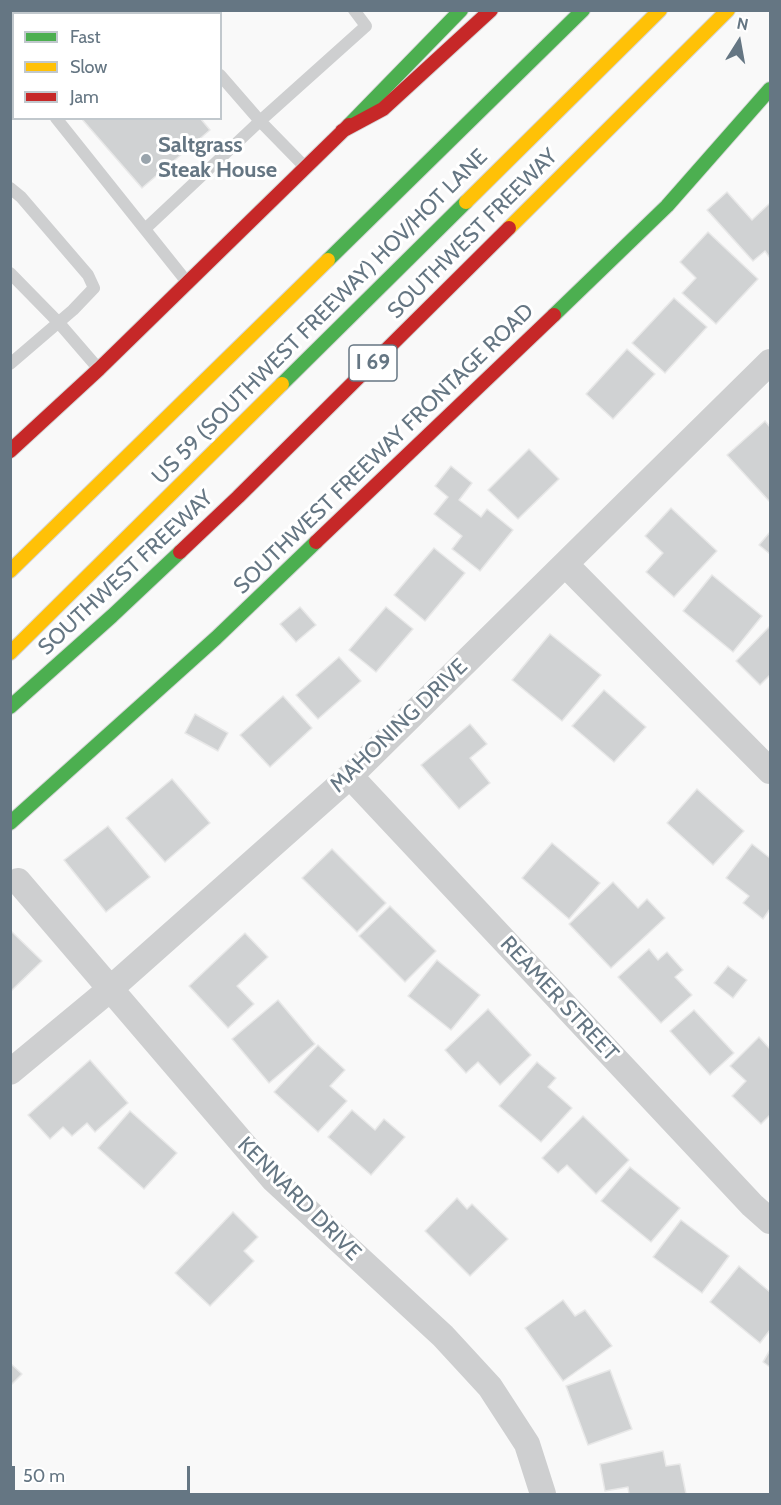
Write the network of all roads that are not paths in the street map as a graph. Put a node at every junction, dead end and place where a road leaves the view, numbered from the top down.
1 (354, 10) edge
2 (491, 10) edge
3 (583, 10) edge
4 (660, 10) edge
5 (728, 10) edge
6 (455, 13) edge
7 (222, 77) edge
8 (771, 89) edge
9 (58, 120) edge
10 (260, 121) junction
11 (342, 130) junction
12 (306, 168) junction
13 (10, 188) edge
14 (145, 229) junction
15 (10, 273) edge
16 (188, 283) junction
17 (59, 323) junction
18 (771, 362) edge
19 (10, 364) edge
20 (99, 369) junction
21 (10, 451) edge
22 (566, 565) junction
23 (10, 571) edge
24 (10, 653) edge
25 (10, 707) edge
26 (771, 771) edge
27 (350, 776) junction
28 (10, 823) edge
29 (18, 881) dead end
30 (109, 990) junction
31 (10, 1072) edge
32 (771, 1221) edge
33 (543, 1494) edge

1 - 10 lane
2 - 11 main road
3 - 23 main road
4 - 24 main road, US 59 (SOUTHWEST FREEWAY) HOV/HOT LANE
5 - 25 main road, SOUTHWEST FREEWAY / I 69
6 - 11 main road
7 - 10 lane
8 - 28 main road, SOUTHWEST FREEWAY FRONTAGE ROAD
9 - 14 lane
10 - 12 lane
10 - 14 lane
11 - 12 main road
12 - 16 main road
13 - 17 lane
14 - 16 lane
15 - 17 lane
16 - 20 main road
17 - 19 lane
17 - 20 lane
18 - 22 street, MAHONING DRIVE
20 - 21 main road
22 - 26 street
22 - 27 street, MAHONING DRIVE
27 - 30 street, MAHONING DRIVE
27 - 32 street, REAMER STREET
29 - 30 street, KENNARD DRIVE
30 - 31 street, MAHONING DRIVE
30 - 33 street, KENNARD DRIVE

